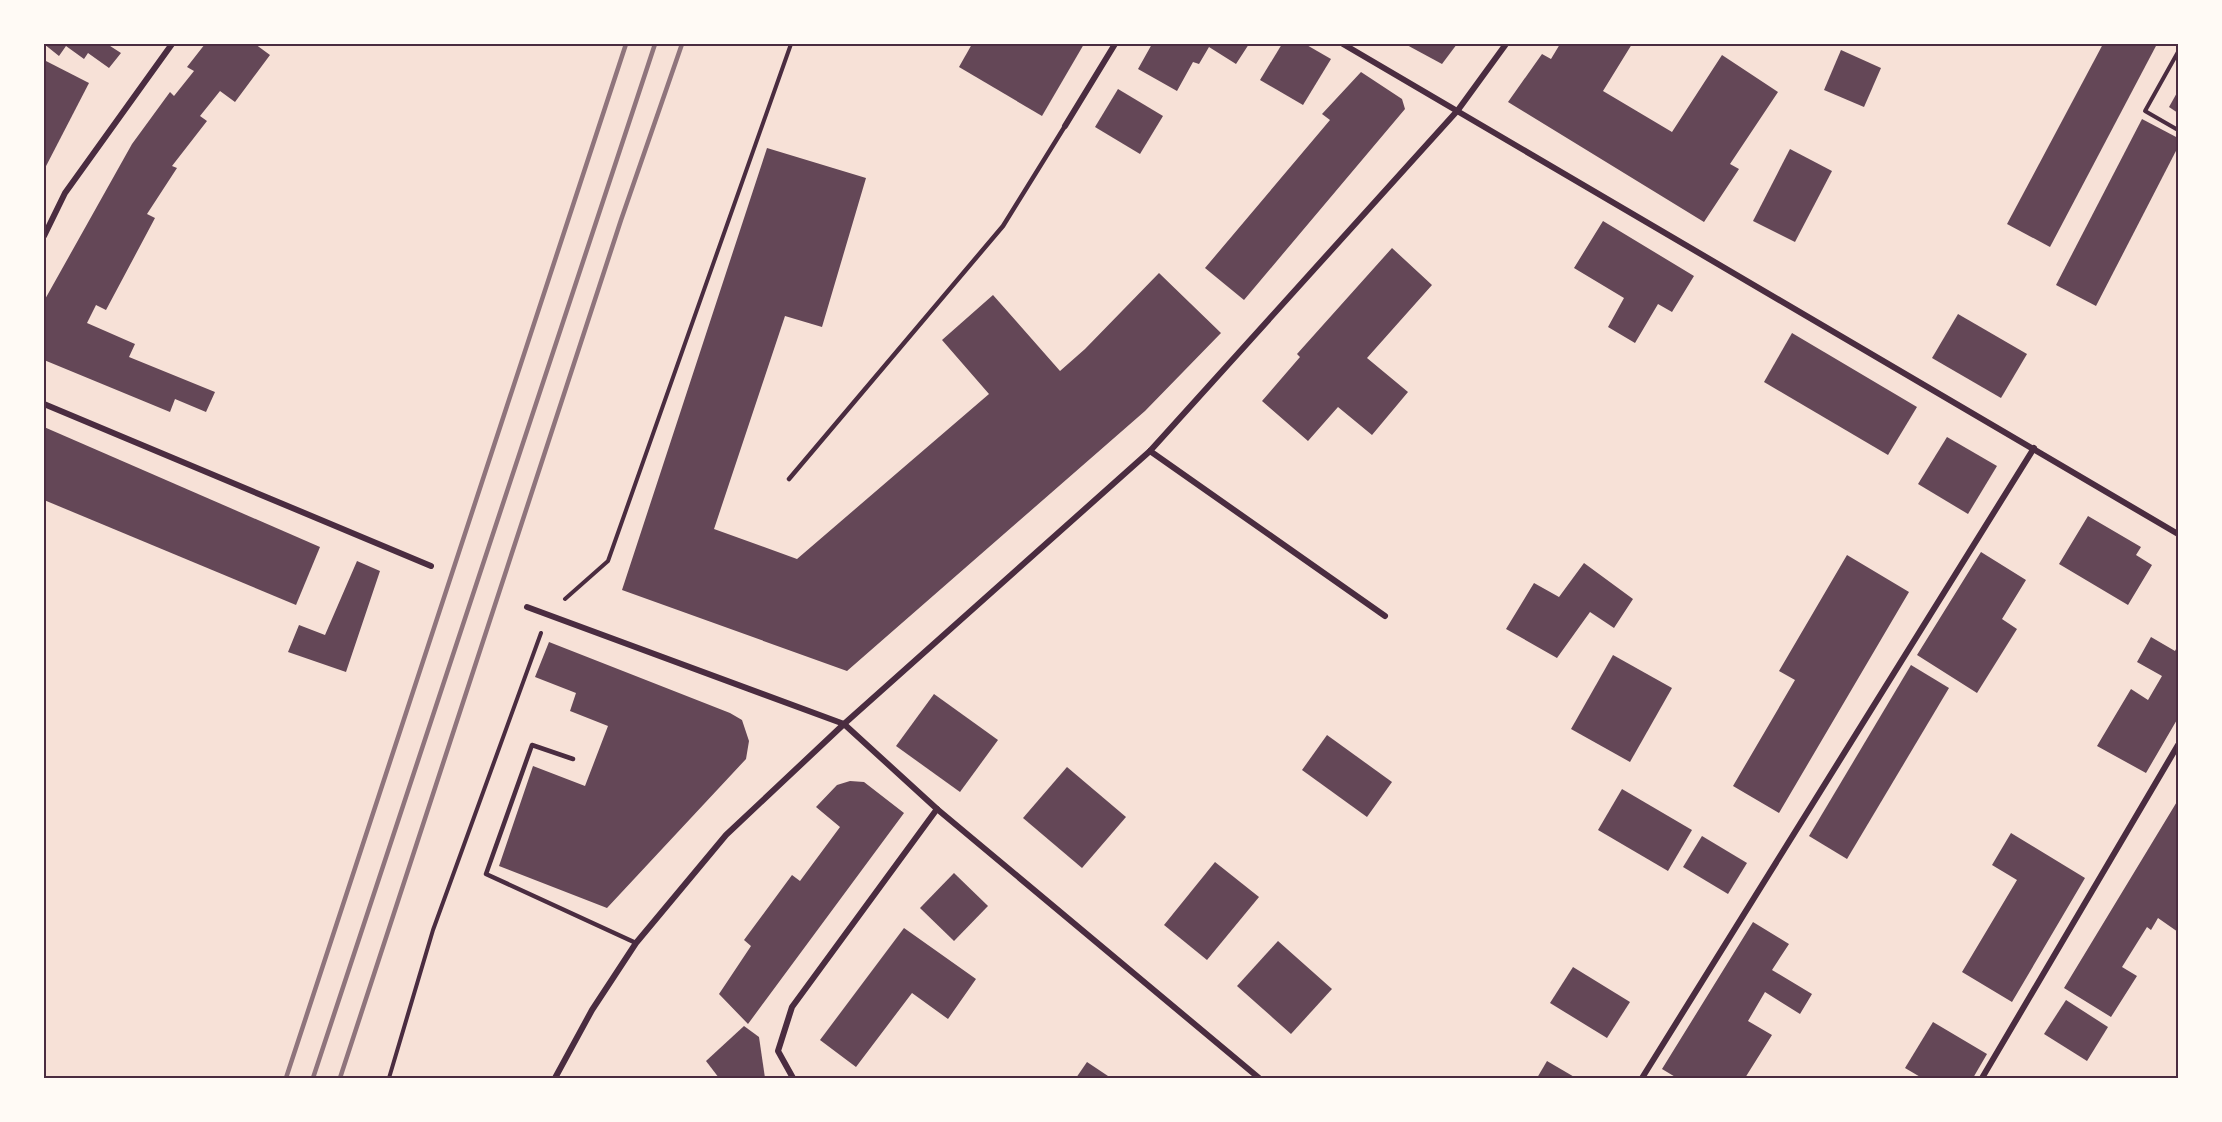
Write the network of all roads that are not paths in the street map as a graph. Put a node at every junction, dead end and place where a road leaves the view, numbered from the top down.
1 (172, 44) edge
2 (1115, 44) edge
3 (1343, 44) edge
4 (1506, 44) edge
5 (1458, 110) junction
6 (1065, 126) joint
7 (44, 236) edge
8 (44, 404) edge
9 (2034, 448) junction
10 (1150, 451) junction
11 (789, 479) dead end
12 (2178, 534) edge
13 (431, 566) dead end
14 (527, 608) dead end
15 (1384, 616) dead end
16 (844, 724) junction
17 (2178, 745) edge
18 (573, 759) dead end
19 (937, 809) junction
20 (636, 943) junction
21 (555, 1078) edge
22 (793, 1078) edge
23 (1259, 1078) edge
24 (1642, 1078) edge
25 (1982, 1078) edge

1 - 7 street
2 - 6 street
3 - 5 street
4 - 5 street
5 - 9 street
5 - 10 street
6 - 11 lane
8 - 13 street
9 - 12 street
9 - 24 street
10 - 15 street
10 - 16 street
14 - 16 street
16 - 19 street
16 - 20 street
17 - 25 street
18 - 20 lane
19 - 22 street
19 - 23 street
20 - 21 street

